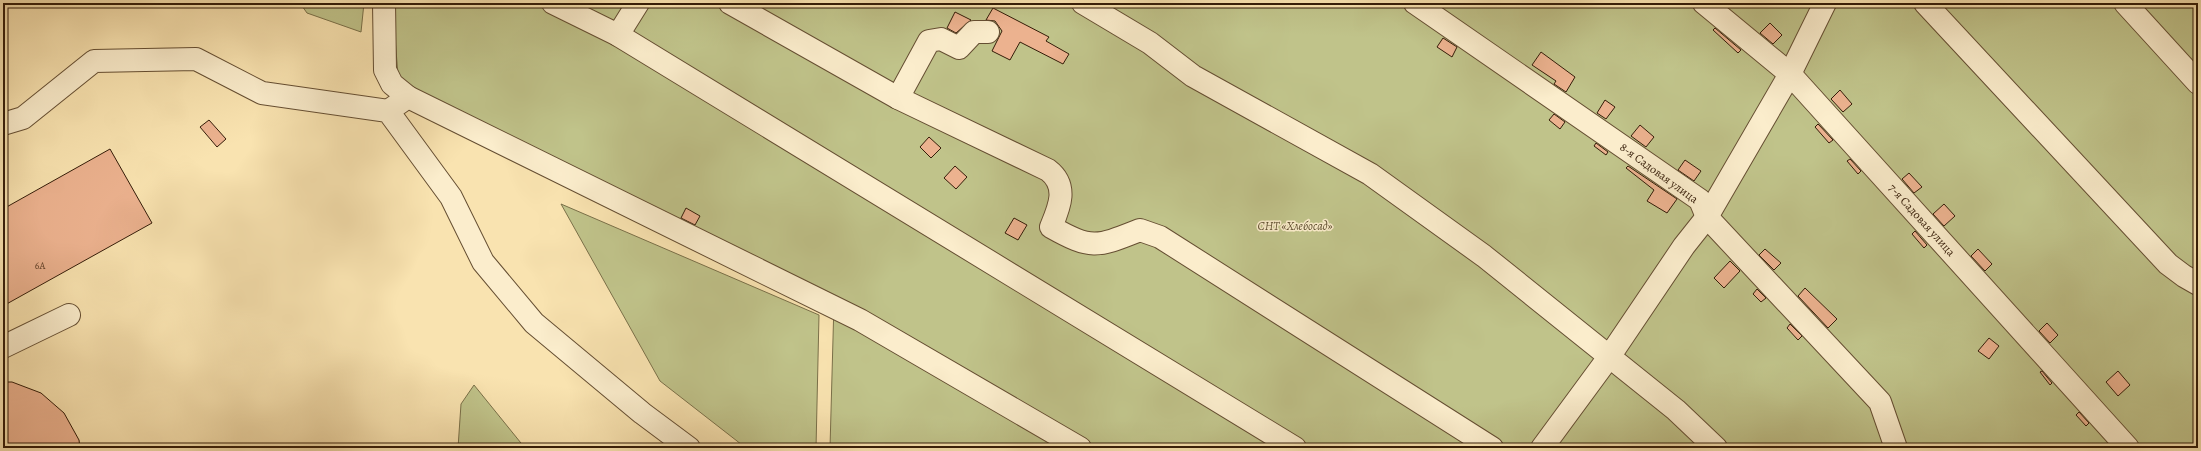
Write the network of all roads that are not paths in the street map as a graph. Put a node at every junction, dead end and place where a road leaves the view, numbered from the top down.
1 (384, 3) edge
2 (553, 3) edge
3 (638, 3) edge
4 (730, 3) edge
5 (1084, 3) edge
6 (1415, 3) edge
7 (1704, 3) edge
8 (1825, 3) edge
9 (1925, 3) edge
10 (2126, 3) edge
11 (988, 32) dead end
12 (618, 35) junction
13 (1790, 74) junction
14 (2198, 83) edge
15 (408, 97) junction
16 (898, 98) junction
17 (388, 110) junction
18 (3, 124) edge
19 (1707, 217) junction
20 (2198, 284) edge
21 (68, 315) dead end
22 (3, 347) edge
23 (1609, 357) junction
24 (689, 448) edge
25 (1080, 448) edge
26 (1295, 448) edge
27 (1492, 448) edge
28 (1542, 448) edge
29 (1716, 448) edge
30 (1896, 448) edge
31 (2128, 448) edge

1 - 15 lane
2 - 12 lane
3 - 12 lane
4 - 16 lane
5 - 23 lane
6 - 19 lane, 8-я Садовая улица
7 - 13 lane, 7-я Садовая улица
8 - 13 lane
9 - 20 lane
10 - 14 lane
11 - 16 lane
12 - 26 lane
13 - 19 lane
13 - 31 lane, 7-я Садовая улица
15 - 17 lane
15 - 25 lane
16 - 27 lane
17 - 18 lane
17 - 24 lane
19 - 23 lane
19 - 30 lane, 8-я Садовая улица
21 - 22 lane
23 - 28 lane
23 - 29 lane

